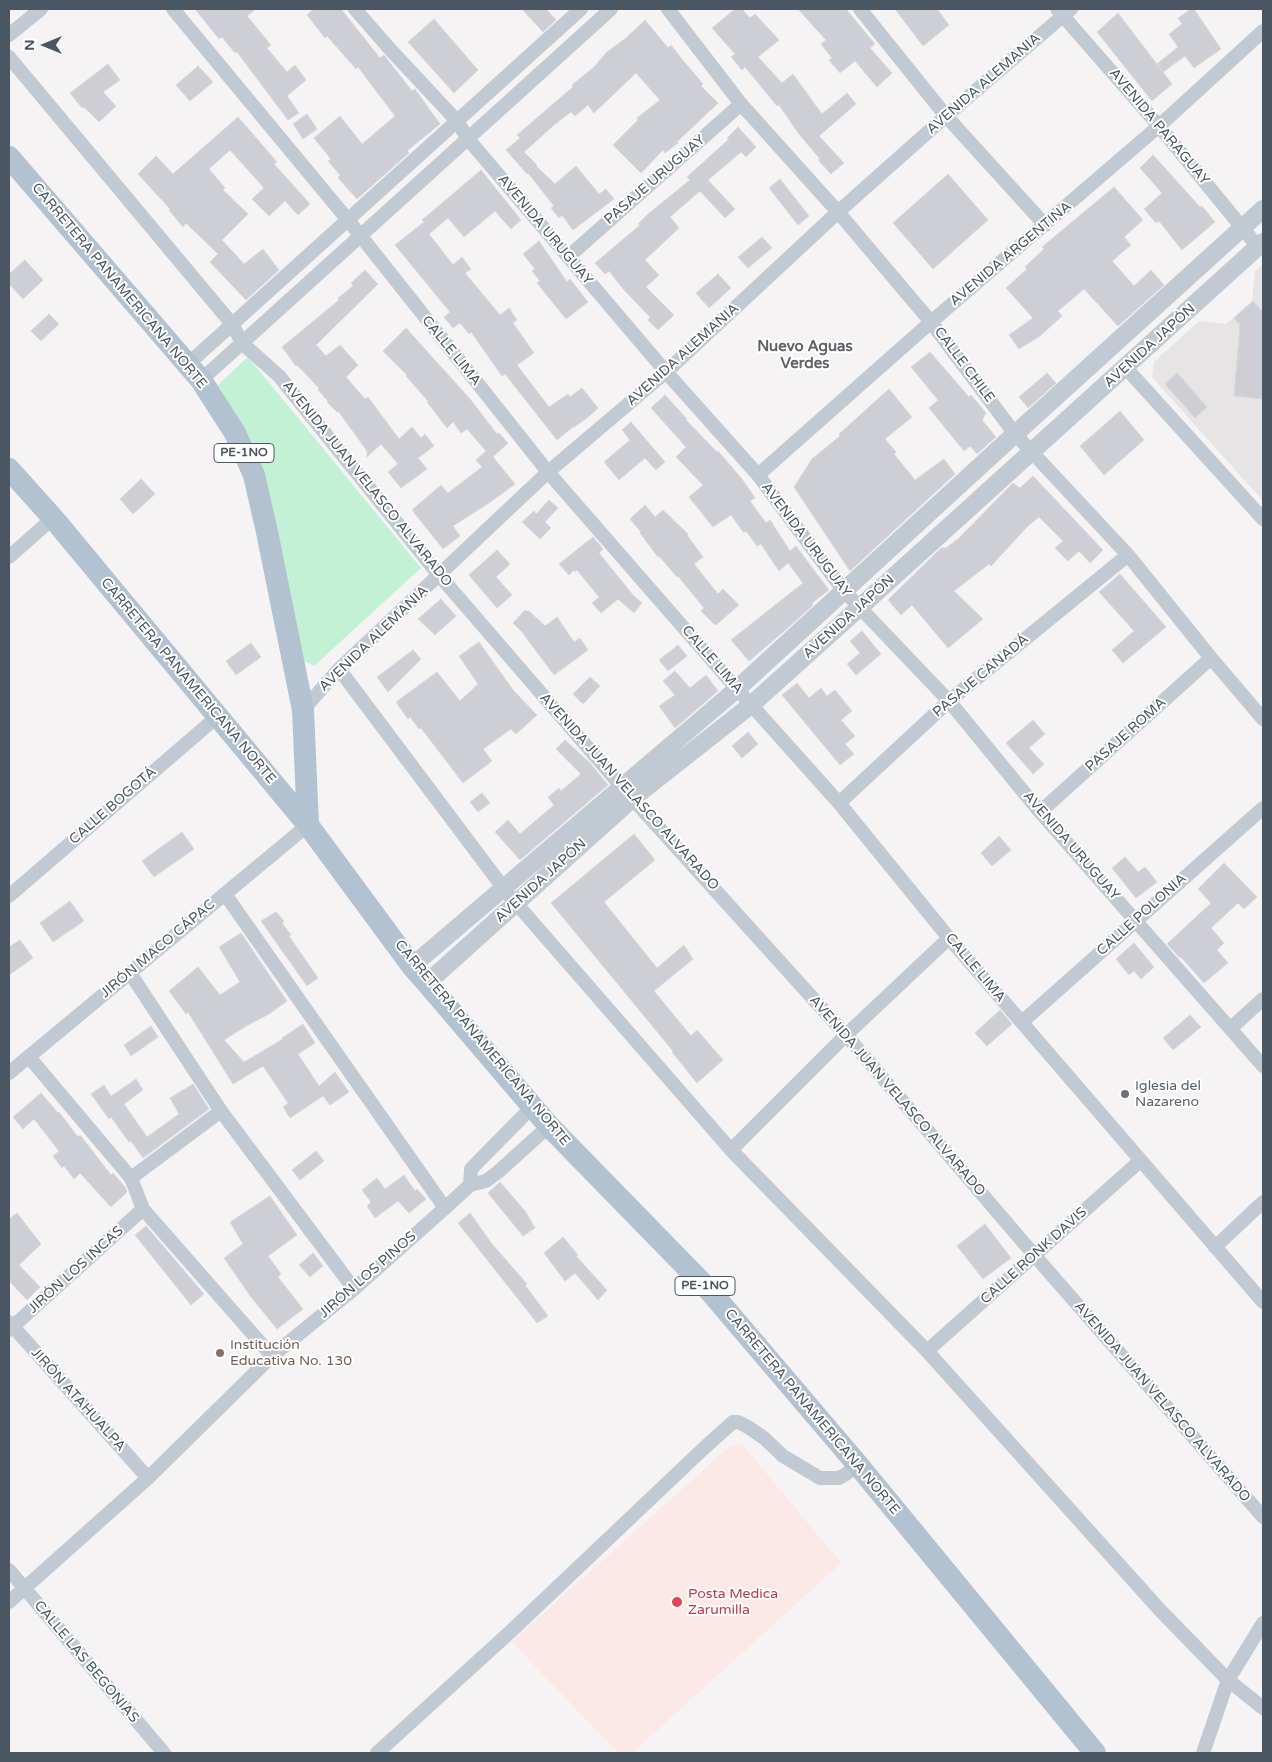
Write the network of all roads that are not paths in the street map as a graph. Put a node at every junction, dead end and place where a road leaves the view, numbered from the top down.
1 (41, 9) edge
2 (173, 9) edge
3 (355, 9) edge
4 (582, 9) edge
5 (611, 9) edge
6 (668, 9) edge
7 (860, 9) edge
8 (1064, 11) edge
9 (1263, 31) edge
10 (9, 35) edge
11 (9, 57) edge
12 (741, 104) junction
13 (946, 116) junction
14 (457, 121) junction
15 (1159, 126) junction
16 (468, 139) junction
17 (9, 157) edge
18 (1263, 209) edge
19 (838, 212) junction
20 (348, 220) junction
21 (1045, 225) junction
22 (1243, 227) junction
23 (360, 236) junction
24 (1261, 245) edge
25 (568, 257) junction
26 (932, 322) junction
27 (232, 324) junction
28 (242, 343) junction
29 (1126, 368) junction
30 (666, 372) junction
31 (194, 373) junction
32 (1015, 434) junction
33 (1030, 452) junction
34 (9, 469) edge
35 (548, 472) junction
36 (758, 475) junction
37 (53, 518) junction
38 (1263, 519) edge
39 (1128, 554) junction
40 (9, 557) edge
41 (439, 575) junction
42 (844, 591) junction
43 (860, 608) junction
44 (1211, 658) junction
45 (339, 669) junction
46 (737, 689) junction
47 (949, 701) junction
48 (751, 705) junction
49 (303, 710) junction
50 (218, 716) junction
51 (1263, 719) edge
52 (628, 792) junction
53 (839, 803) junction
54 (1263, 808) edge
55 (1040, 812) junction
56 (308, 825) junction
57 (503, 888) junction
58 (225, 894) junction
59 (9, 896) edge
60 (516, 904) junction
61 (1136, 920) junction
62 (949, 938) junction
63 (412, 966) junction
64 (130, 973) junction
65 (427, 983) junction
66 (1263, 999) edge
67 (1022, 1022) junction
68 (1231, 1028) junction
69 (846, 1035) junction
70 (29, 1057) junction
71 (1263, 1066) edge
72 (9, 1074) edge
73 (532, 1107) junction
74 (221, 1111) junction
75 (549, 1126) junction
76 (731, 1150) junction
77 (1140, 1161) junction
78 (131, 1178) junction
79 (470, 1185) junction
80 (1263, 1202) edge
81 (445, 1208) junction
82 (143, 1209) junction
83 (1215, 1247) junction
84 (1034, 1256) junction
85 (354, 1289) junction
86 (1263, 1302) edge
87 (10, 1327) edge
88 (927, 1351) junction
89 (272, 1356) junction
90 (858, 1465) junction
91 (148, 1478) junction
92 (1263, 1517) edge
93 (9, 1570) edge
94 (24, 1587) junction
95 (9, 1602) edge
96 (1263, 1623) edge
97 (1228, 1680) junction
98 (1262, 1705) edge
99 (164, 1753) edge
100 (377, 1753) edge
101 (1096, 1753) edge
102 (1203, 1753) edge

1 - 10 street
2 - 20 street, CALLE LIMA
3 - 14 street, AVENIDA URUGUAY
4 - 14 street
5 - 16 street
6 - 12 street, CALLE CHILE
7 - 13 street
8 - 13 street, AVENIDA ALEMANIA
8 - 15 street, AVENIDA PARAGUAY
9 - 15 street, AVENIDA ARGENTINA
11 - 27 street, AVENIDA JUAN VELASCO ALVARADO
12 - 19 street, CALLE CHILE
12 - 25 street, PASAJE URUGUAY
13 - 19 street, AVENIDA ALEMANIA
13 - 21 street
14 - 16 street, AVENIDA URUGUAY
14 - 20 street
15 - 21 street, AVENIDA ARGENTINA
15 - 22 street, AVENIDA PARAGUAY
16 - 23 street
16 - 25 street, AVENIDA URUGUAY
17 - 31 main road, CARRETERA PANAMERICANA NORTE / PE-1NO
18 - 22 street, AVENIDA JAPÓN
19 - 26 street, CALLE CHILE
19 - 30 street, AVENIDA ALEMANIA
20 - 23 street, CALLE LIMA
20 - 27 street
21 - 26 street, AVENIDA ARGENTINA
22 - 24 street, AVENIDA PARAGUAY
22 - 32 street, AVENIDA JAPÓN
23 - 28 street
23 - 35 street, CALLE LIMA
24 - 29 street, AVENIDA JAPÓN
25 - 30 street, AVENIDA URUGUAY
26 - 32 street, CALLE CHILE
26 - 36 street, AVENIDA ARGENTINA
27 - 28 street, AVENIDA JUAN VELASCO ALVARADO
27 - 31 street
28 - 31 street
28 - 41 street, AVENIDA JUAN VELASCO ALVARADO
29 - 33 street, AVENIDA JAPÓN
29 - 38 street
30 - 35 street, AVENIDA ALEMANIA
30 - 36 street, AVENIDA URUGUAY
31 - 49 main road, CARRETERA PANAMERICANA NORTE / PE-1NO
32 - 33 street, CALLE CHILE
32 - 42 street, AVENIDA JAPÓN
33 - 39 street, CALLE CHILE
33 - 43 street, AVENIDA JAPÓN
34 - 37 main road, CARRETERA PANAMERICANA NORTE / PE-1NO
35 - 41 street, AVENIDA ALEMANIA
35 - 46 street, CALLE LIMA
36 - 42 street, AVENIDA URUGUAY
37 - 40 street
37 - 50 main road, CARRETERA PANAMERICANA NORTE / PE-1NO
39 - 44 street, CALLE CHILE
39 - 47 street, PASAJE CANADÁ
41 - 45 street, AVENIDA ALEMANIA
41 - 52 street, AVENIDA JUAN VELASCO ALVARADO
42 - 43 street, AVENIDA URUGUAY
42 - 46 street, AVENIDA JAPÓN
43 - 47 street, AVENIDA URUGUAY
43 - 48 street, AVENIDA JAPÓN
44 - 51 street, CALLE CHILE
44 - 55 street, PASAJE ROMA
45 - 49 street, AVENIDA ALEMANIA
45 - 57 street
46 - 48 street, CALLE LIMA
46 - 52 street, AVENIDA JAPÓN
47 - 53 street, PASAJE CANADÁ
47 - 55 street, AVENIDA URUGUAY
48 - 52 street, AVENIDA JAPÓN
48 - 53 street, CALLE LIMA
49 - 56 main road, CARRETERA PANAMERICANA NORTE / PE-1NO
50 - 56 main road, CARRETERA PANAMERICANA NORTE / PE-1NO
50 - 59 street, CALLE BOGOTÁ
52 - 57 street
52 - 60 street, AVENIDA JAPÓN
52 - 69 street, AVENIDA JUAN VELASCO ALVARADO
53 - 62 street, CALLE LIMA
54 - 61 street, CALLE POLONIA
55 - 61 street, AVENIDA URUGUAY
56 - 58 street, JIRÓN MACO CÁPAC
56 - 63 main road, CARRETERA PANAMERICANA NORTE / PE-1NO
57 - 60 street
57 - 63 street
58 - 64 street, JIRÓN MACO CÁPAC
58 - 81 street
60 - 65 street, AVENIDA JAPÓN
60 - 76 street
61 - 67 street, CALLE POLONIA
61 - 68 street, AVENIDA URUGUAY
62 - 67 street, CALLE LIMA
62 - 69 street
63 - 65 main road, CARRETERA PANAMERICANA NORTE / PE-1NO
64 - 70 street, JIRÓN MACO CÁPAC
64 - 74 street
65 - 73 main road, CARRETERA PANAMERICANA NORTE / PE-1NO
66 - 68 street
67 - 77 street, CALLE LIMA
68 - 71 street, AVENIDA URUGUAY
69 - 76 street
69 - 84 street, AVENIDA JUAN VELASCO ALVARADO
70 - 72 street, JIRÓN MACO CÁPAC
70 - 78 street
73 - 75 main road, CARRETERA PANAMERICANA NORTE / PE-1NO
73 - 79 street
74 - 78 street
74 - 85 street
75 - 79 street
75 - 90 main road, CARRETERA PANAMERICANA NORTE / PE-1NO
76 - 88 street
77 - 83 street, CALLE LIMA
77 - 84 street, CALLE RONK DAVIS
78 - 82 street
79 - 81 street, JIRÓN LOS PINOS
80 - 83 street
81 - 85 street, JIRÓN LOS PINOS
82 - 87 street, JIRÓN LOS INCAS
82 - 89 street
83 - 86 street, CALLE LIMA
84 - 88 street, CALLE RONK DAVIS
84 - 92 street, AVENIDA JUAN VELASCO ALVARADO
85 - 89 street, JIRÓN LOS PINOS
87 - 91 street, JIRÓN ATAHUALPA
88 - 97 street
89 - 91 street, JIRÓN LOS PINOS
90 - 100 street
90 - 101 main road, CARRETERA PANAMERICANA NORTE / PE-1NO
91 - 94 street, JIRÓN LOS PINOS
93 - 94 street, CALLE LAS BEGONIAS
94 - 95 street, JIRÓN LOS PINOS
94 - 99 street, CALLE LAS BEGONIAS
96 - 97 street
97 - 98 street
97 - 102 street

